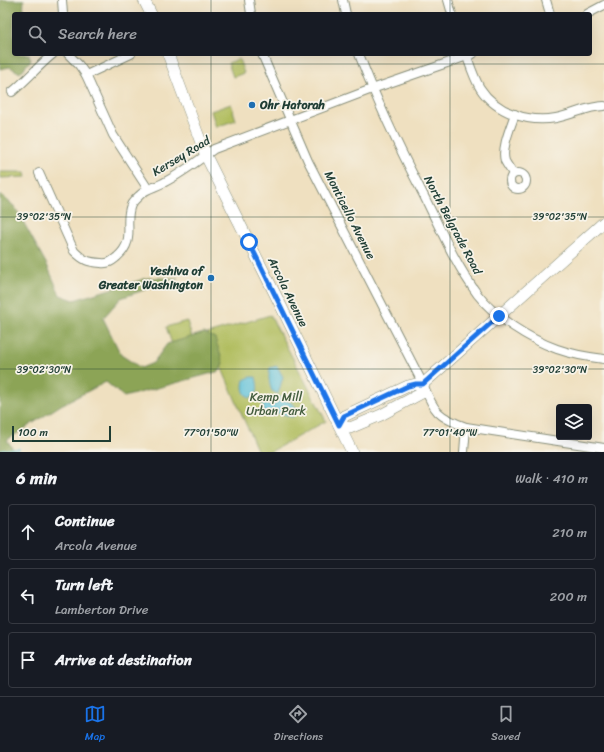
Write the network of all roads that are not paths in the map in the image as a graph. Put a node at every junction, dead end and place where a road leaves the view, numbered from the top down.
1 (62, 0) edge
2 (144, 0) edge
3 (249, 0) edge
4 (343, 0) edge
5 (448, 0) edge
6 (546, 0) edge
7 (604, 5) edge
8 (63, 12) edge
9 (150, 12) edge
10 (251, 12) edge
11 (346, 12) edge
12 (451, 12) edge
13 (549, 12) edge
14 (591, 12) edge
15 (51, 56) edge
16 (70, 56) edge
17 (126, 56) edge
18 (169, 56) edge
19 (263, 56) edge
20 (360, 56) edge
21 (466, 56) edge
22 (469, 56) edge
23 (86, 75) junction
24 (372, 89) junction
25 (12, 92) dead end
26 (604, 106) edge
27 (515, 114) junction
28 (289, 120) junction
29 (206, 156) junction
30 (39, 173) dead end
31 (514, 174) dead end
32 (148, 189) junction
33 (604, 222) edge
34 (499, 316) junction
35 (604, 359) edge
36 (423, 384) junction
37 (339, 425) junction
38 (466, 427) junction
39 (604, 448) edge
40 (352, 452) edge
41 (464, 452) edge

1 - 8 street
2 - 9 street
3 - 10 street
4 - 11 street
5 - 12 street
6 - 13 street
7 - 14 street
15 - 25 street
16 - 23 street
17 - 23 street
18 - 29 street, Arcola Avenue
19 - 28 street, Monticello Avenue
20 - 24 street, North Belgrade Road
21 - 24 street, Kersey Road
22 - 27 street
23 - 32 street
24 - 28 street, Kersey Road
24 - 34 street, North Belgrade Road
26 - 27 street
27 - 31 street
28 - 29 street, Kersey Road
28 - 36 street, Monticello Avenue
29 - 32 street, Kersey Road
29 - 37 street, Arcola Avenue
30 - 32 street, Kersey Road
33 - 34 street
34 - 35 street, North Belgrade Road
34 - 36 street
36 - 37 street
36 - 38 street, Monticello Avenue
37 - 40 street, Arcola Avenue
38 - 39 street, Monticello Avenue
38 - 41 street

